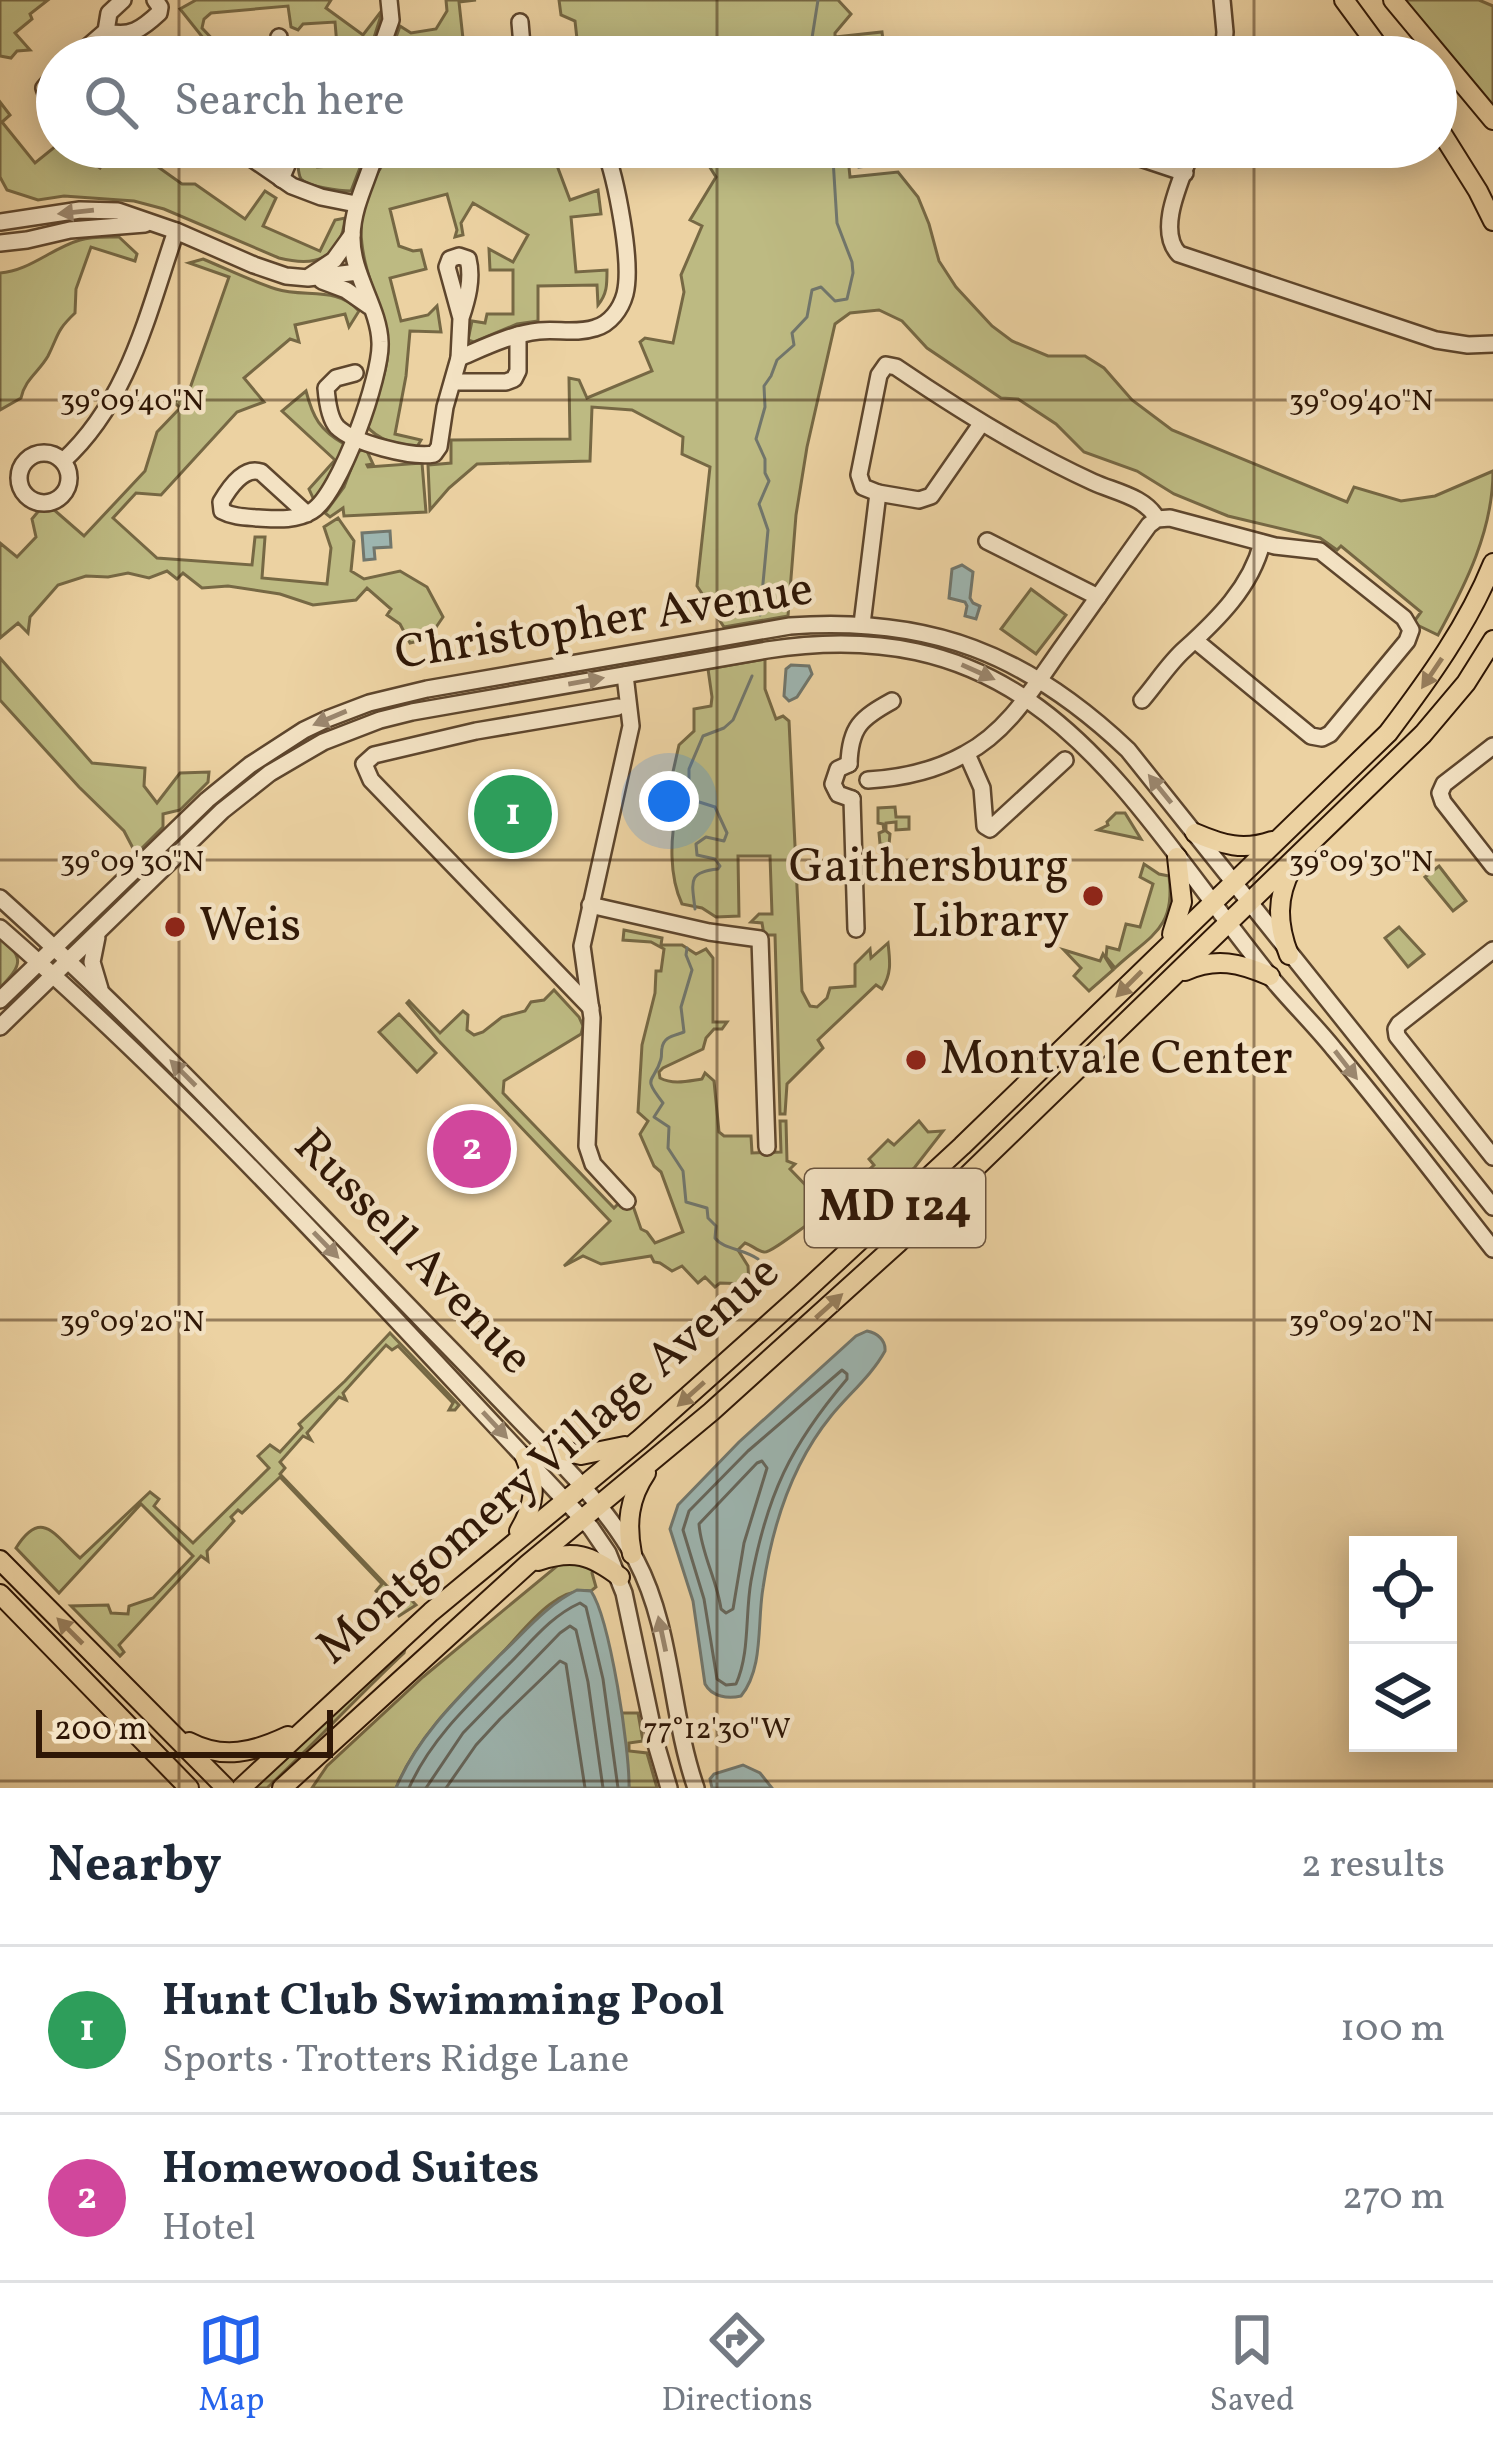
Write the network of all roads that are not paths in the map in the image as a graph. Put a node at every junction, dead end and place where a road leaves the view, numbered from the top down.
1 (123, 0) edge
2 (155, 0) edge
3 (389, 0) edge
4 (1222, 0) edge
5 (1344, 0) edge
6 (1393, 0) edge
7 (520, 22) dead end
8 (106, 32) junction
9 (102, 36) edge
10 (385, 36) edge
11 (522, 36) edge
12 (1225, 36) edge
13 (1371, 36) edge
14 (1423, 36) edge
15 (1457, 77) edge
16 (1493, 120) edge
17 (1457, 160) edge
18 (265, 168) edge
19 (286, 168) edge
20 (369, 168) edge
21 (611, 168) edge
22 (1170, 168) edge
23 (1187, 168) edge
24 (1185, 173) junction
25 (280, 179) junction
26 (356, 204) junction
27 (0, 221) edge
28 (1493, 221) edge
29 (150, 224) junction
30 (176, 231) junction
31 (352, 235) junction
32 (0, 242) edge
33 (358, 272) junction
34 (308, 278) junction
35 (370, 306) junction
36 (460, 319) dead end
37 (518, 335) junction
38 (1493, 344) edge
39 (459, 358) junction
40 (355, 374) dead end
41 (454, 382) junction
42 (981, 424) junction
43 (354, 436) junction
44 (63, 461) dead end
45 (878, 493) junction
46 (307, 514) junction
47 (1156, 519) junction
48 (987, 541) dead end
49 (1262, 543) junction
50 (1492, 569) edge
51 (1098, 597) junction
52 (862, 624) junction
53 (1493, 640) edge
54 (1196, 641) junction
55 (625, 674) junction
56 (1040, 679) junction
57 (1026, 698) junction
58 (1142, 700) dead end
59 (892, 701) dead end
60 (618, 707) dead end
61 (1493, 746) edge
62 (967, 754) junction
63 (1065, 760) dead end
64 (849, 764) junction
65 (868, 780) junction
66 (852, 799) junction
67 (1195, 833) junction
68 (1277, 839) junction
69 (1177, 857) junction
70 (1297, 858) junction
71 (1493, 866) edge
72 (1232, 882) junction
73 (0, 898) edge
74 (1212, 901) junction
75 (1249, 904) junction
76 (590, 905) junction
77 (1228, 923) junction
78 (0, 928) edge
79 (100, 928) junction
80 (856, 929) dead end
81 (54, 947) junction
82 (1167, 947) junction
83 (1493, 950) edge
84 (1289, 955) junction
85 (38, 961) junction
86 (69, 961) junction
87 (53, 975) junction
88 (1270, 976) junction
89 (1171, 979) junction
90 (101, 992) junction
91 (79, 999) junction
92 (0, 1000) edge
93 (24, 1004) junction
94 (591, 1008) junction
95 (0, 1027) edge
96 (767, 1147) dead end
97 (1493, 1157) edge
98 (627, 1202) dead end
99 (1493, 1208) edge
100 (1493, 1249) edge
101 (640, 1439) junction
102 (546, 1447) junction
103 (525, 1457) junction
104 (653, 1463) junction
105 (581, 1486) junction
106 (564, 1500) junction
107 (590, 1512) junction
108 (503, 1550) junction
109 (632, 1553) junction
110 (0, 1561) edge
111 (528, 1564) junction
112 (620, 1577) junction
113 (0, 1594) edge
114 (408, 1633) junction
115 (428, 1654) junction
116 (303, 1729) junction
117 (178, 1737) junction
118 (316, 1756) junction
119 (161, 1758) junction
120 (172, 1788) edge
121 (189, 1788) edge
122 (226, 1788) edge
123 (241, 1788) edge
124 (282, 1788) edge
125 (303, 1788) edge
126 (669, 1788) edge
127 (697, 1788) edge

1 - 8 street
2 - 8 street
3 - 10 street
4 - 12 street
5 - 13 main road
6 - 14 main road
7 - 11 street
8 - 9 street
15 - 16 main road
17 - 28 main road
18 - 25 street
19 - 25 street
20 - 26 street
21 - 37 street
22 - 24 street
23 - 24 street
24 - 38 street
25 - 26 street
26 - 31 street
29 -> 27 street
29 - 30 street
29 - 32 street
30 - 34 street
30 - 44 street
31 - 33 street
31 - 34 street
33 - 34 street
33 - 35 street
34 - 35 street
35 - 43 street
36 - 39 street
37 - 39 street
37 - 41 street
39 - 41 street
40 - 43 street
41 - 43 street
42 - 45 street
42 - 45 street
42 - 47 street
43 - 46 street
45 - 52 street
46 - 46 street
47 - 49 street
47 - 51 street
48 - 51 street
49 - 54 street
49 - 54 street
50 -> 68 main road, Montgomery Village Avenue / MD 124
51 - 56 street
52 - 56 street, Christopher Avenue
52 -> 81 street, Christopher Avenue
53 - 70 main road, Montgomery Village Avenue / MD 124
54 - 58 street
55 -> 57 street, Christopher Avenue
55 - 76 street
79 -> 55 street, Christopher Avenue
56 - 57 street
67 -> 56 street, Christopher Avenue
57 - 62 street
57 - 69 street, Christopher Avenue
59 - 64 street
60 - 94 street
61 - 71 street
62 - 63 street
62 - 65 street
64 - 65 street
64 - 66 street
65 - 66 street
66 - 80 street
67 - 68 main road
67 - 72 street, Christopher Avenue
68 - 72 main road, Montgomery Village Avenue / MD 124
69 - 74 street, Christopher Avenue
69 - 82 main road
70 - 75 main road, Montgomery Village Avenue / MD 124
70 - 84 main road
72 - 74 main road, Montgomery Village Avenue / MD 124
72 - 75 street, Christopher Avenue
73 - 81 street, Russell Avenue
74 - 77 street, Christopher Avenue
74 - 82 main road, Montgomery Village Avenue / MD 124
75 - 77 main road, Montgomery Village Avenue / MD 124
75 - 84 street, Christopher Avenue
76 - 94 street
76 - 96 street
77 - 88 street, Christopher Avenue
77 - 89 main road, Montgomery Village Avenue / MD 124
78 - 85 street, Russell Avenue
79 - 86 street, Christopher Avenue
79 - 90 street
81 - 85 street, Christopher Avenue
81 - 86 street, Russell Avenue
82 -> 101 main road, Montgomery Village Avenue / MD 124
83 - 97 street
84 - 99 street, Christopher Avenue
85 - 87 street, Russell Avenue
85 - 92 street, Christopher Avenue
86 - 87 street, Christopher Avenue
86 - 90 street, Russell Avenue
87 - 91 street, Russell Avenue
87 - 93 street, Christopher Avenue
88 - 89 main road
88 -> 100 street, Christopher Avenue
104 -> 89 main road, Montgomery Village Avenue / MD 124
102 -> 90 street, Russell Avenue
91 - 93 street
91 -> 103 street, Russell Avenue
93 - 95 street, Christopher Avenue
94 - 98 street
101 - 102 main road
101 - 105 main road, Montgomery Village Avenue / MD 124
102 - 105 street, Russell Avenue
103 - 106 street, Russell Avenue
103 - 108 main road
104 - 107 main road, Montgomery Village Avenue / MD 124
104 - 109 main road
105 - 106 main road, Montgomery Village Avenue / MD 124
105 - 107 street, Russell Avenue
106 - 107 street, Russell Avenue
106 - 108 main road, Montgomery Village Avenue / MD 124
107 - 109 street, Russell Avenue
107 - 111 main road, Montgomery Village Avenue / MD 124
107 - 112 street, Russell Avenue
108 - 114 main road, Montgomery Village Avenue / MD 124
127 -> 109 street, Russell Avenue
117 -> 110 main road
111 - 112 main road
111 - 115 main road, Montgomery Village Avenue / MD 124
112 - 126 street, Russell Avenue
113 - 119 main road
114 - 115 main road
114 - 116 main road, Montgomery Village Avenue / MD 124
115 - 118 main road, Montgomery Village Avenue / MD 124
116 - 117 main road
116 - 123 main road, Montgomery Village Avenue / MD 124
117 - 122 main road
118 - 124 main road, Montgomery Village Avenue / MD 124
118 - 125 main road
119 - 120 main road
119 - 121 main road

